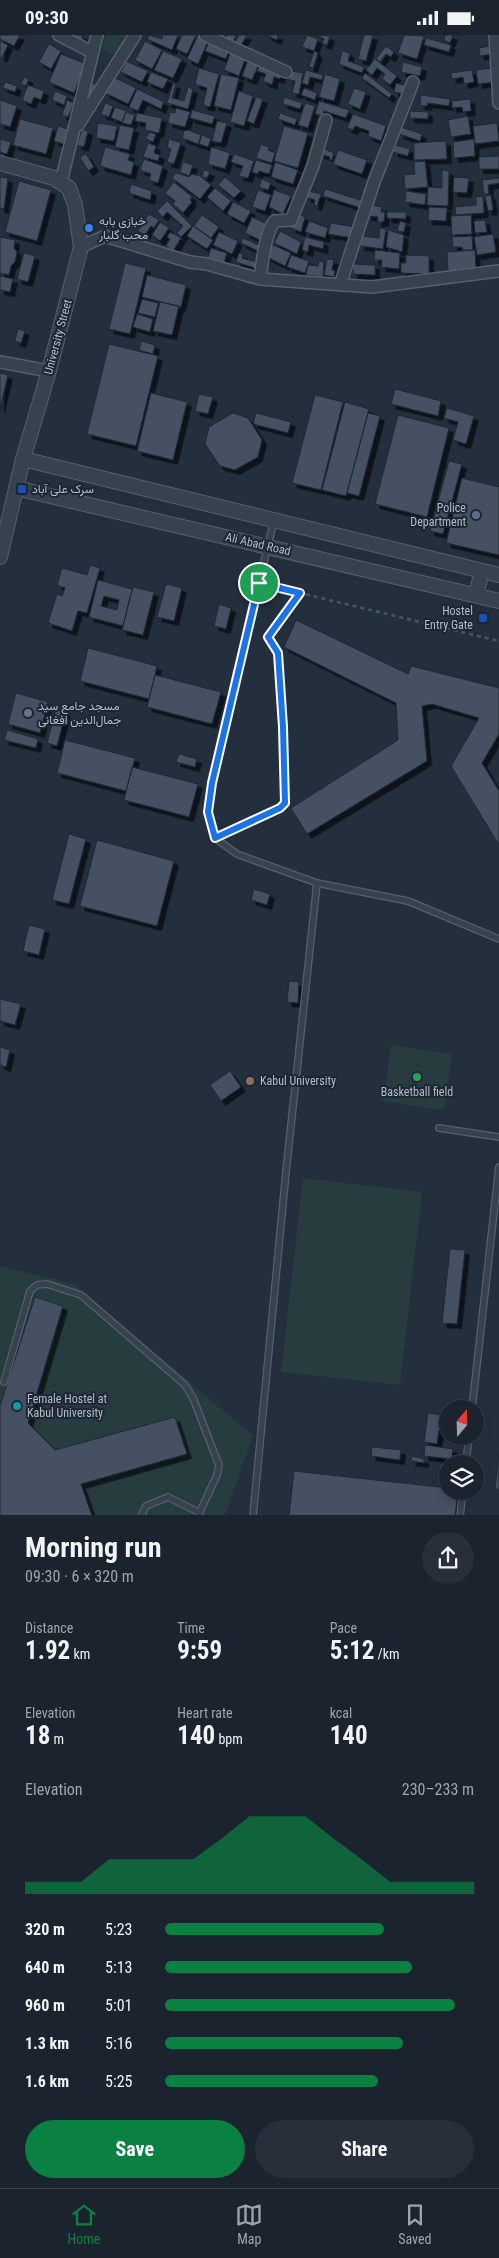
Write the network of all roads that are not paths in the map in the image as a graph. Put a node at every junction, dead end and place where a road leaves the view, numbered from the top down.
1 (58, 35) edge
2 (97, 35) edge
3 (135, 35) edge
4 (205, 35) edge
5 (495, 35) edge
6 (92, 52) junction
7 (286, 72) dead end
8 (414, 82) dead end
9 (499, 103) edge
10 (326, 120) dead end
11 (73, 133) junction
12 (0, 163) edge
13 (61, 182) junction
14 (81, 247) junction
15 (499, 271) edge
16 (260, 279) junction
17 (340, 285) junction
18 (0, 362) edge
19 (49, 371) junction
20 (23, 459) junction
21 (16, 488) junction
22 (274, 520) junction
23 (268, 546) junction
24 (0, 557) edge
25 (482, 571) junction
26 (499, 575) edge
27 (476, 595) junction
28 (499, 601) edge
29 (317, 883) junction
30 (499, 939) edge
31 (439, 1128) dead end
32 (499, 1137) edge
33 (499, 1167) edge
34 (4, 1381) dead end
35 (473, 1400) edge
36 (462, 1500) edge
37 (199, 1514) edge
38 (141, 1515) edge
39 (254, 1515) edge
40 (460, 1515) edge

1 - 6 street
2 - 6 street
3 - 11 street
4 - 7 street
5 - 9 street
6 - 11 street
8 - 17 street
10 - 16 street
11 - 13 street
12 - 13 street
13 - 14 street, University Street
14 - 16 street
14 - 19 street, University Street
15 - 17 street
16 - 17 street
18 - 19 street
19 - 20 street, University Street
20 - 21 street, University Street
20 - 22 street
21 - 23 street, Ali Abad Road
21 - 24 street, University Street
22 - 23 lane
22 - 25 street
23 - 27 street, Ali Abad Road
23 - 29 lane
25 - 26 street
25 - 27 street
27 - 28 street, Ali Abad Road
29 - 30 lane
29 - 39 lane
31 - 32 lane
33 - 35 lane
34 - 37 lane
36 - 40 lane
37 - 38 lane

